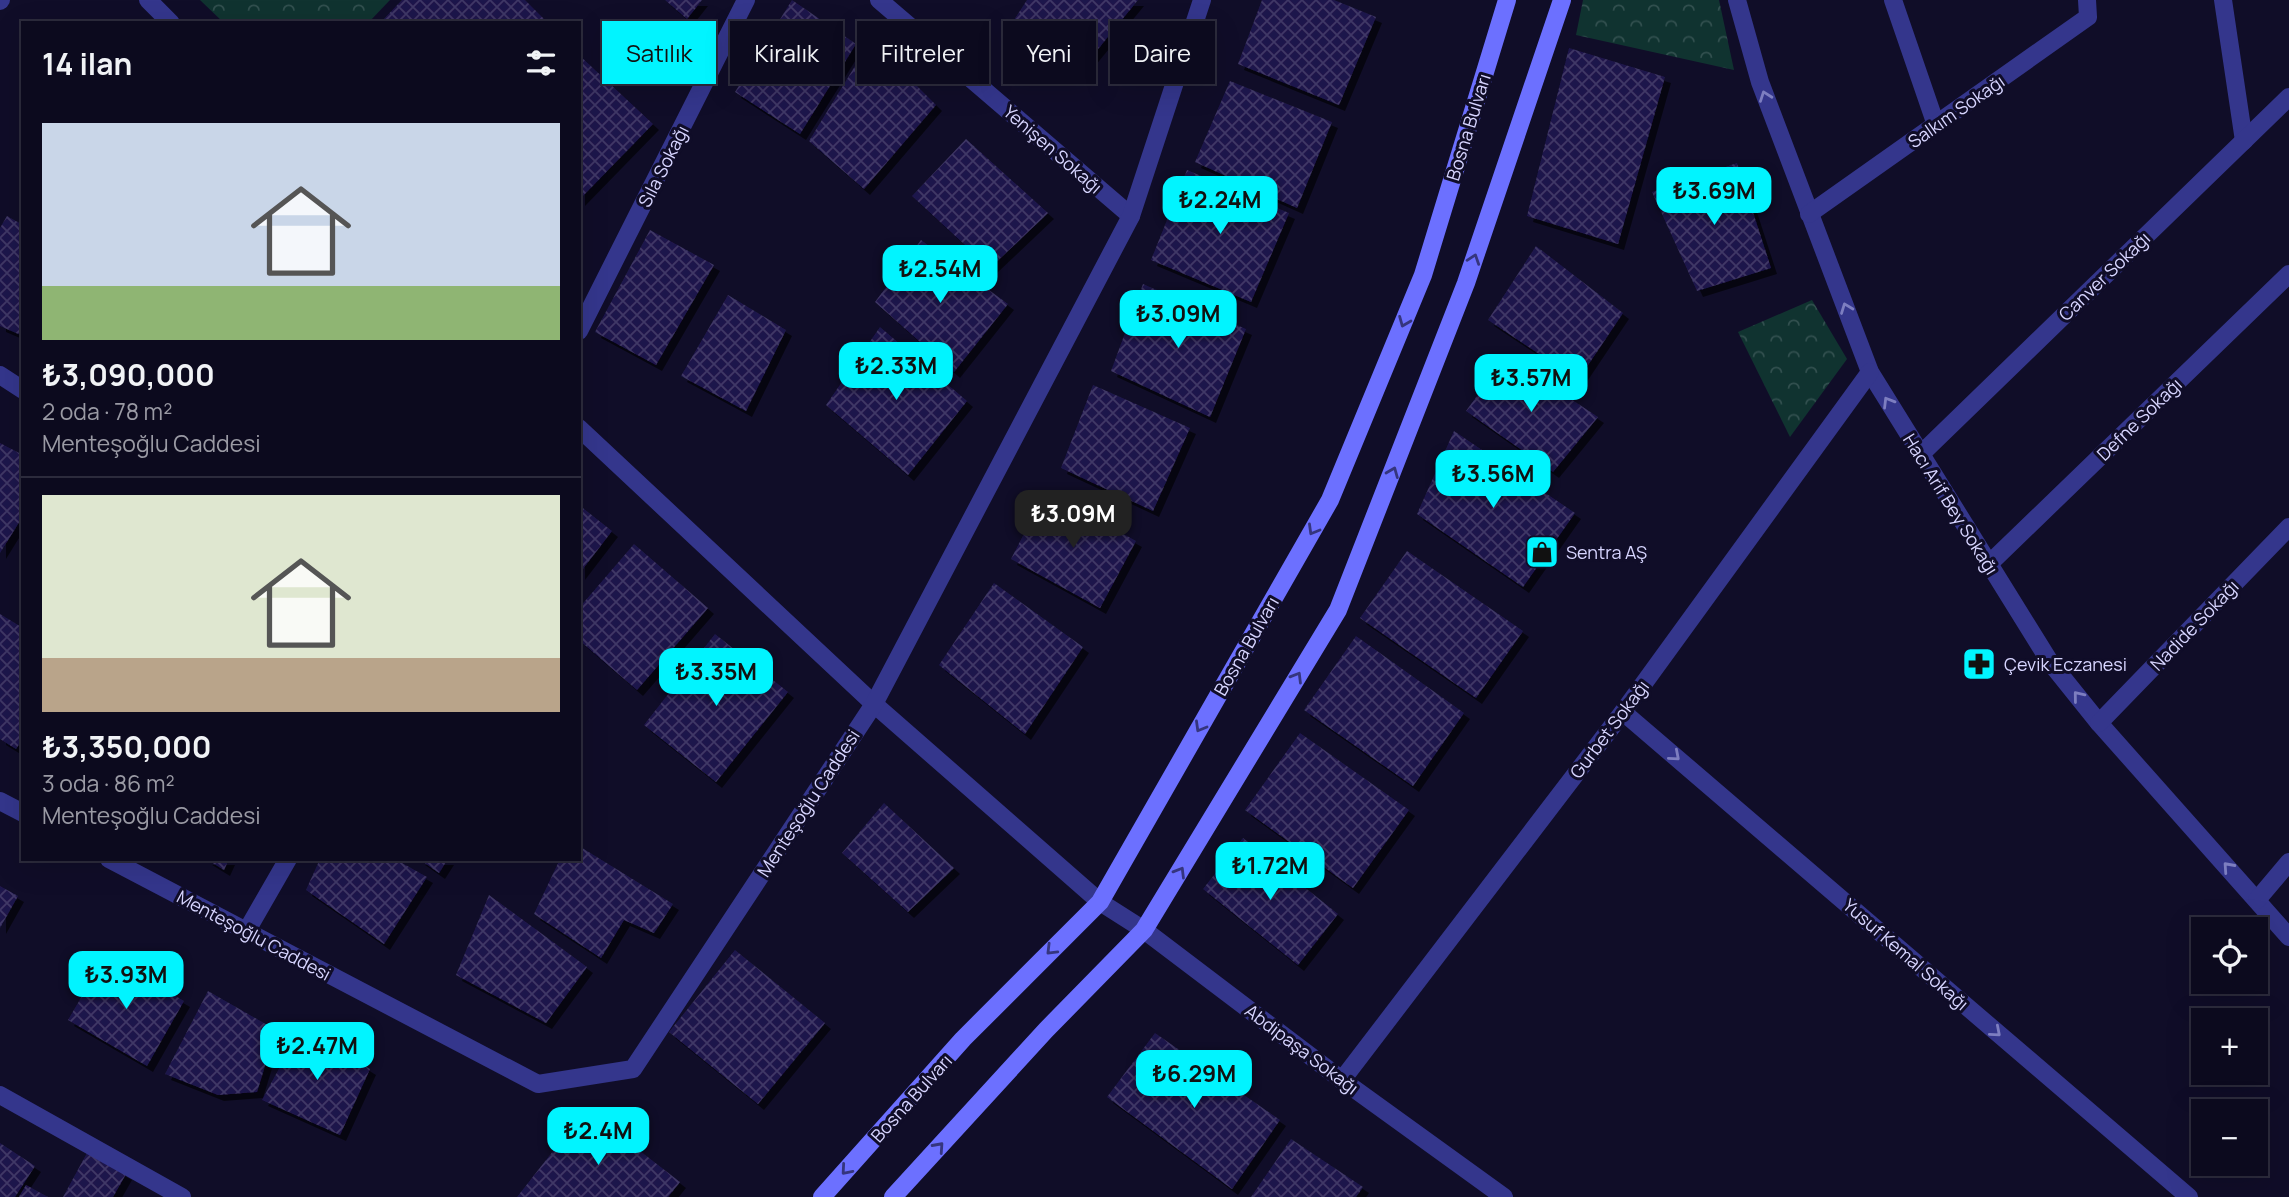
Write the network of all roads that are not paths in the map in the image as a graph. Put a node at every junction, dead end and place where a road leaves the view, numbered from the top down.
1 (148, 0) edge
2 (746, 0) edge
3 (879, 0) edge
4 (1202, 0) edge
5 (1507, 0) edge
6 (1562, 0) edge
7 (1737, 0) edge
8 (1893, 0) edge
9 (2087, 0) edge
10 (2223, 0) edge
11 (169, 21) edge
12 (2289, 97) edge
13 (1936, 125) junction
14 (2244, 141) junction
15 (1809, 214) junction
16 (1131, 216) junction
17 (2289, 274) edge
18 (581, 327) edge
19 (1870, 372) junction
20 (0, 375) edge
21 (21, 389) edge
22 (581, 430) edge
23 (1920, 455) junction
24 (2289, 527) edge
25 (1989, 564) junction
26 (874, 704) junction
27 (1623, 712) junction
28 (2099, 723) junction
29 (0, 802) edge
30 (21, 812) edge
31 (113, 861) edge
32 (287, 861) edge
33 (2289, 862) edge
34 (2257, 900) junction
35 (1100, 902) junction
36 (1144, 930) junction
37 (246, 932) junction
38 (2289, 937) edge
39 (1342, 1080) junction
40 (0, 1096) edge
41 (182, 1197) edge
42 (822, 1197) edge
43 (893, 1197) edge
44 (1504, 1197) edge
45 (2189, 1197) edge

1 - 11 street
2 - 18 street, Sıla Sokağı
3 - 16 street, Yenişen Sokağı
4 - 16 street, Menteşoğlu Caddesi
5 -> 35 main road, Bosna Bulvarı
36 -> 6 main road
15 -> 7 street, Hacı Arif Bey Sokağı
8 - 13 street
9 - 13 street, Salkım Sokağı
10 - 14 street
12 - 14 street, Canver Sokağı
13 - 15 street, Salkım Sokağı
14 - 23 street, Canver Sokağı
19 -> 15 street, Hacı Arif Bey Sokağı
16 - 26 street, Menteşoğlu Caddesi
17 - 25 street, Defne Sokağı
23 -> 19 street, Hacı Arif Bey Sokağı
19 - 27 street, Gurbet Sokağı
20 - 21 street
22 - 26 street, Abdipaşa Sokağı
23 - 25 street, Hacı Arif Bey Sokağı
24 - 28 street, Nadide Sokağı
28 -> 25 street, Hacı Arif Bey Sokağı
26 - 35 street, Abdipaşa Sokağı
26 - 37 street, Menteşoğlu Caddesi
27 - 39 street, Gurbet Sokağı
27 -> 45 street, Yusuf Kemal Sokağı
34 -> 28 street, Hacı Arif Bey Sokağı
29 - 30 street
31 - 37 street, Menteşoğlu Caddesi
32 - 37 street
33 - 34 street
34 - 38 street, Hacı Arif Bey Sokağı
35 - 36 street, Abdipaşa Sokağı
35 -> 42 main road, Bosna Bulvarı
36 - 39 street, Abdipaşa Sokağı
43 -> 36 main road
39 - 44 street, Abdipaşa Sokağı
40 - 41 street

